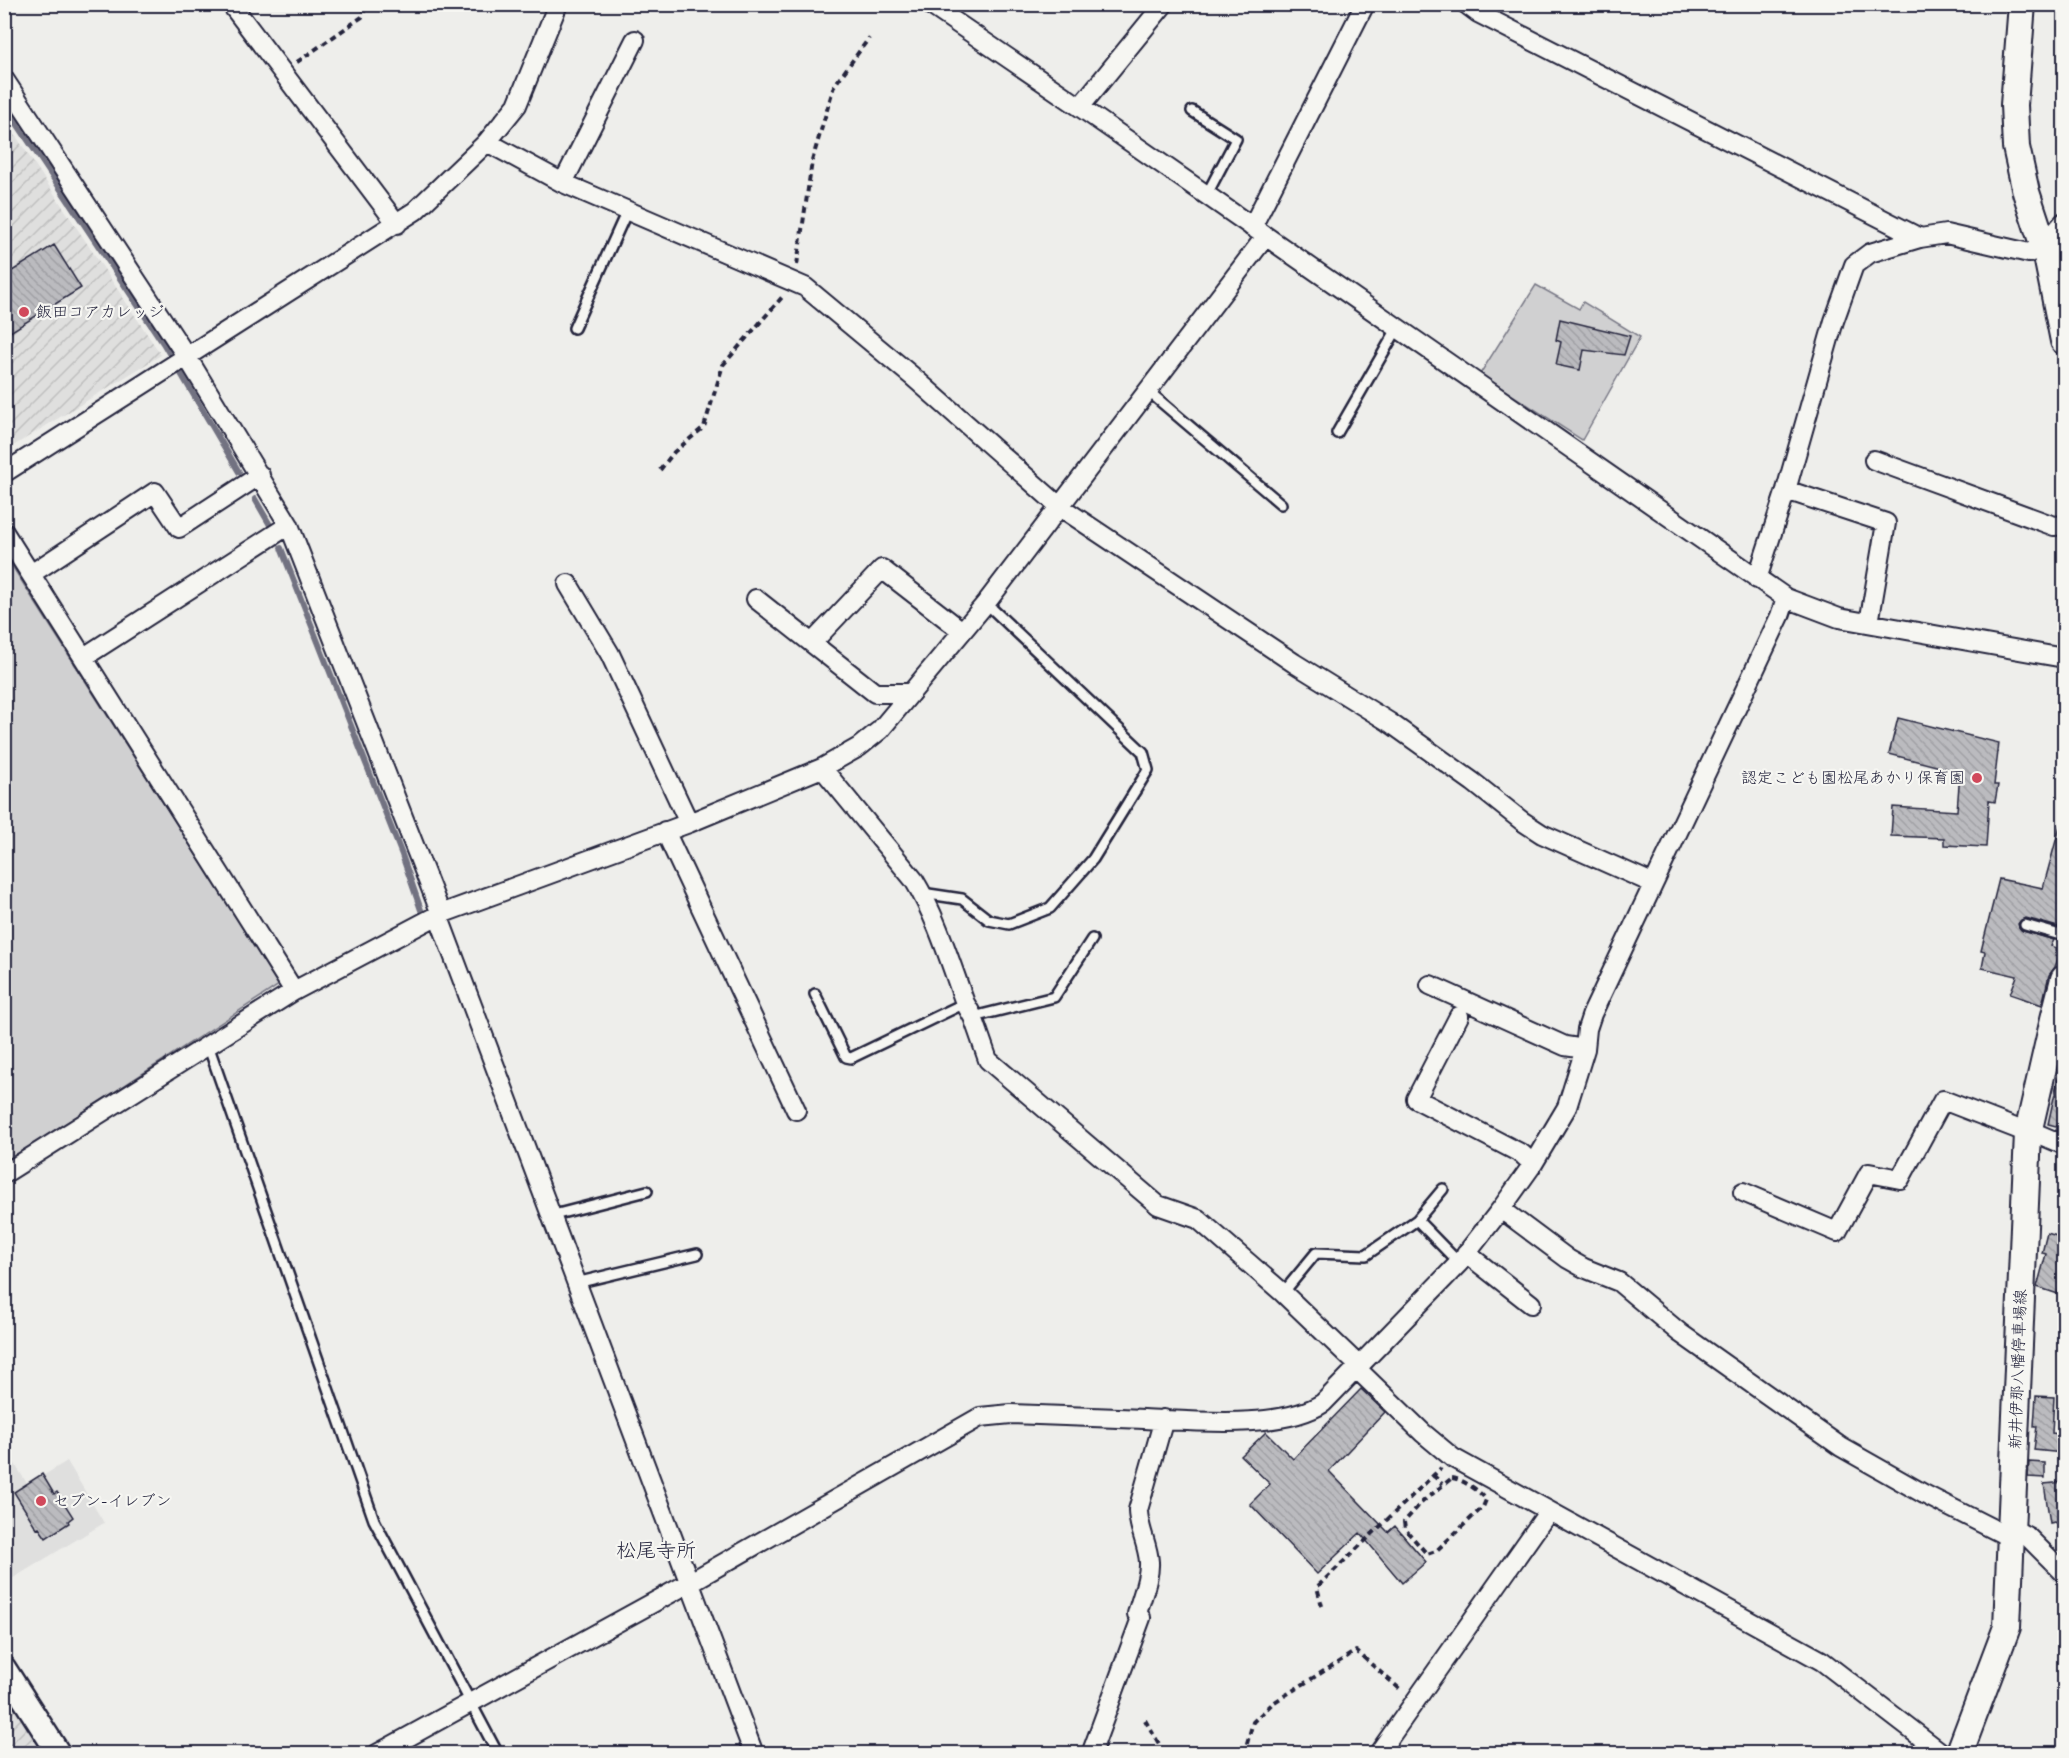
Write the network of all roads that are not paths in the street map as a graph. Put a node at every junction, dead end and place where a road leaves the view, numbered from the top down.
1 (231, 4) edge
2 (558, 4) edge
3 (929, 4) edge
4 (1164, 4) edge
5 (1365, 4) edge
6 (1466, 4) edge
7 (2022, 4) edge
8 (635, 40) dead end
9 (4, 79) edge
10 (1080, 107) junction
11 (1192, 111) dead end
12 (487, 142) junction
13 (563, 183) junction
14 (1206, 196) junction
15 (627, 211) junction
16 (2064, 222) edge
17 (397, 224) junction
18 (1259, 232) junction
19 (1920, 238) junction
20 (2044, 245) junction
21 (574, 328) dead end
22 (1397, 329) junction
23 (2064, 341) edge
24 (179, 362) junction
25 (1147, 390) junction
26 (1337, 433) dead end
27 (1874, 460) dead end
28 (4, 473) edge
29 (260, 475) junction
30 (1786, 490) junction
31 (1281, 504) dead end
32 (1059, 506) junction
33 (289, 525) junction
34 (2064, 525) edge
35 (4, 532) edge
36 (31, 574) junction
37 (1757, 579) junction
38 (568, 584) dead end
39 (1786, 598) junction
40 (756, 600) dead end
41 (986, 603) junction
42 (1869, 623) junction
43 (962, 632) junction
44 (812, 643) junction
45 (84, 657) junction
46 (2064, 658) edge
47 (912, 693) junction
48 (822, 768) junction
49 (689, 823) junction
50 (665, 831) junction
51 (1652, 884) junction
52 (922, 894) junction
53 (440, 914) junction
54 (2025, 925) dead end
55 (2064, 936) edge
56 (1092, 939) dead end
57 (2064, 980) edge
58 (1430, 985) dead end
59 (294, 991) junction
60 (815, 994) dead end
61 (969, 1010) junction
62 (1459, 1016) dead end
63 (208, 1045) junction
64 (1585, 1049) junction
65 (796, 1110) dead end
66 (2029, 1131) junction
67 (2064, 1145) edge
68 (1533, 1164) junction
69 (4, 1174) edge
70 (1443, 1189) dead end
71 (647, 1191) dead end
72 (1743, 1192) dead end
73 (1501, 1209) junction
74 (550, 1216) junction
75 (1417, 1220) junction
76 (697, 1254) dead end
77 (1462, 1258) junction
78 (576, 1283) junction
79 (1283, 1293) junction
80 (1531, 1304) dead end
81 (1357, 1367) junction
82 (1164, 1419) junction
83 (1548, 1511) junction
84 (2011, 1533) junction
85 (2064, 1570) edge
86 (689, 1583) junction
87 (4, 1668) edge
88 (470, 1701) junction
89 (59, 1754) edge
90 (377, 1754) edge
91 (498, 1754) edge
92 (754, 1754) edge
93 (1091, 1754) edge
94 (1378, 1754) edge
95 (1943, 1754) edge
96 (1959, 1754) edge

1 - 17 street
2 - 12 street
3 - 10 street
4 - 10 street
5 - 18 street
6 - 19 street
7 - 20 main road
8 - 13 street
9 - 24 street
10 - 14 street
11 - 14 lane
12 - 13 street
12 - 17 street
13 - 15 street
14 - 18 street
15 - 21 lane
15 - 32 street
16 - 20 street
17 - 24 street
18 - 22 street
18 - 25 street
19 - 20 street
19 - 30 street
20 - 23 main road
22 - 26 lane
22 - 37 street
24 - 28 street
24 - 29 street
25 - 31 lane
25 - 32 street
27 - 34 street
29 - 33 street
29 - 36 street
30 - 37 street
30 - 42 street
32 - 41 street
32 - 51 street
33 - 45 street
33 - 53 street
35 - 36 street
36 - 45 street
37 - 39 street
38 - 49 street
39 - 42 street
39 - 51 street
40 - 44 street
41 - 43 street
41 - 52 lane
42 - 46 street
43 - 44 street
43 - 47 street
44 - 47 street
45 - 59 street
47 - 48 street
48 - 49 street
48 - 52 street
49 - 50 street
50 - 53 street
50 - 65 street
51 - 64 street
52 - 61 street
53 - 59 street
53 - 74 street
54 - 55 lane
56 - 61 lane
57 - 66 main road, 新井伊那八幡停車場線
58 - 64 street
59 - 63 street
60 - 61 lane
61 - 79 street
62 - 68 street
63 - 69 street
63 - 88 lane
64 - 68 street
66 - 67 street
66 - 72 street
66 - 84 main road, 新井伊那八幡停車場線
68 - 73 street
70 - 75 lane
71 - 74 lane
73 - 77 street
73 - 84 street
74 - 78 street
75 - 77 lane
75 - 79 lane
76 - 78 lane
77 - 80 street
77 - 81 street
78 - 86 street
79 - 81 street
81 - 82 street
81 - 83 street
82 - 86 street
82 - 93 street
83 - 94 street
83 - 95 street
84 - 85 street
84 - 96 main road, 新井伊那八幡停車場線
86 - 88 street
86 - 92 street
87 - 89 street
88 - 90 street
88 - 91 lane

